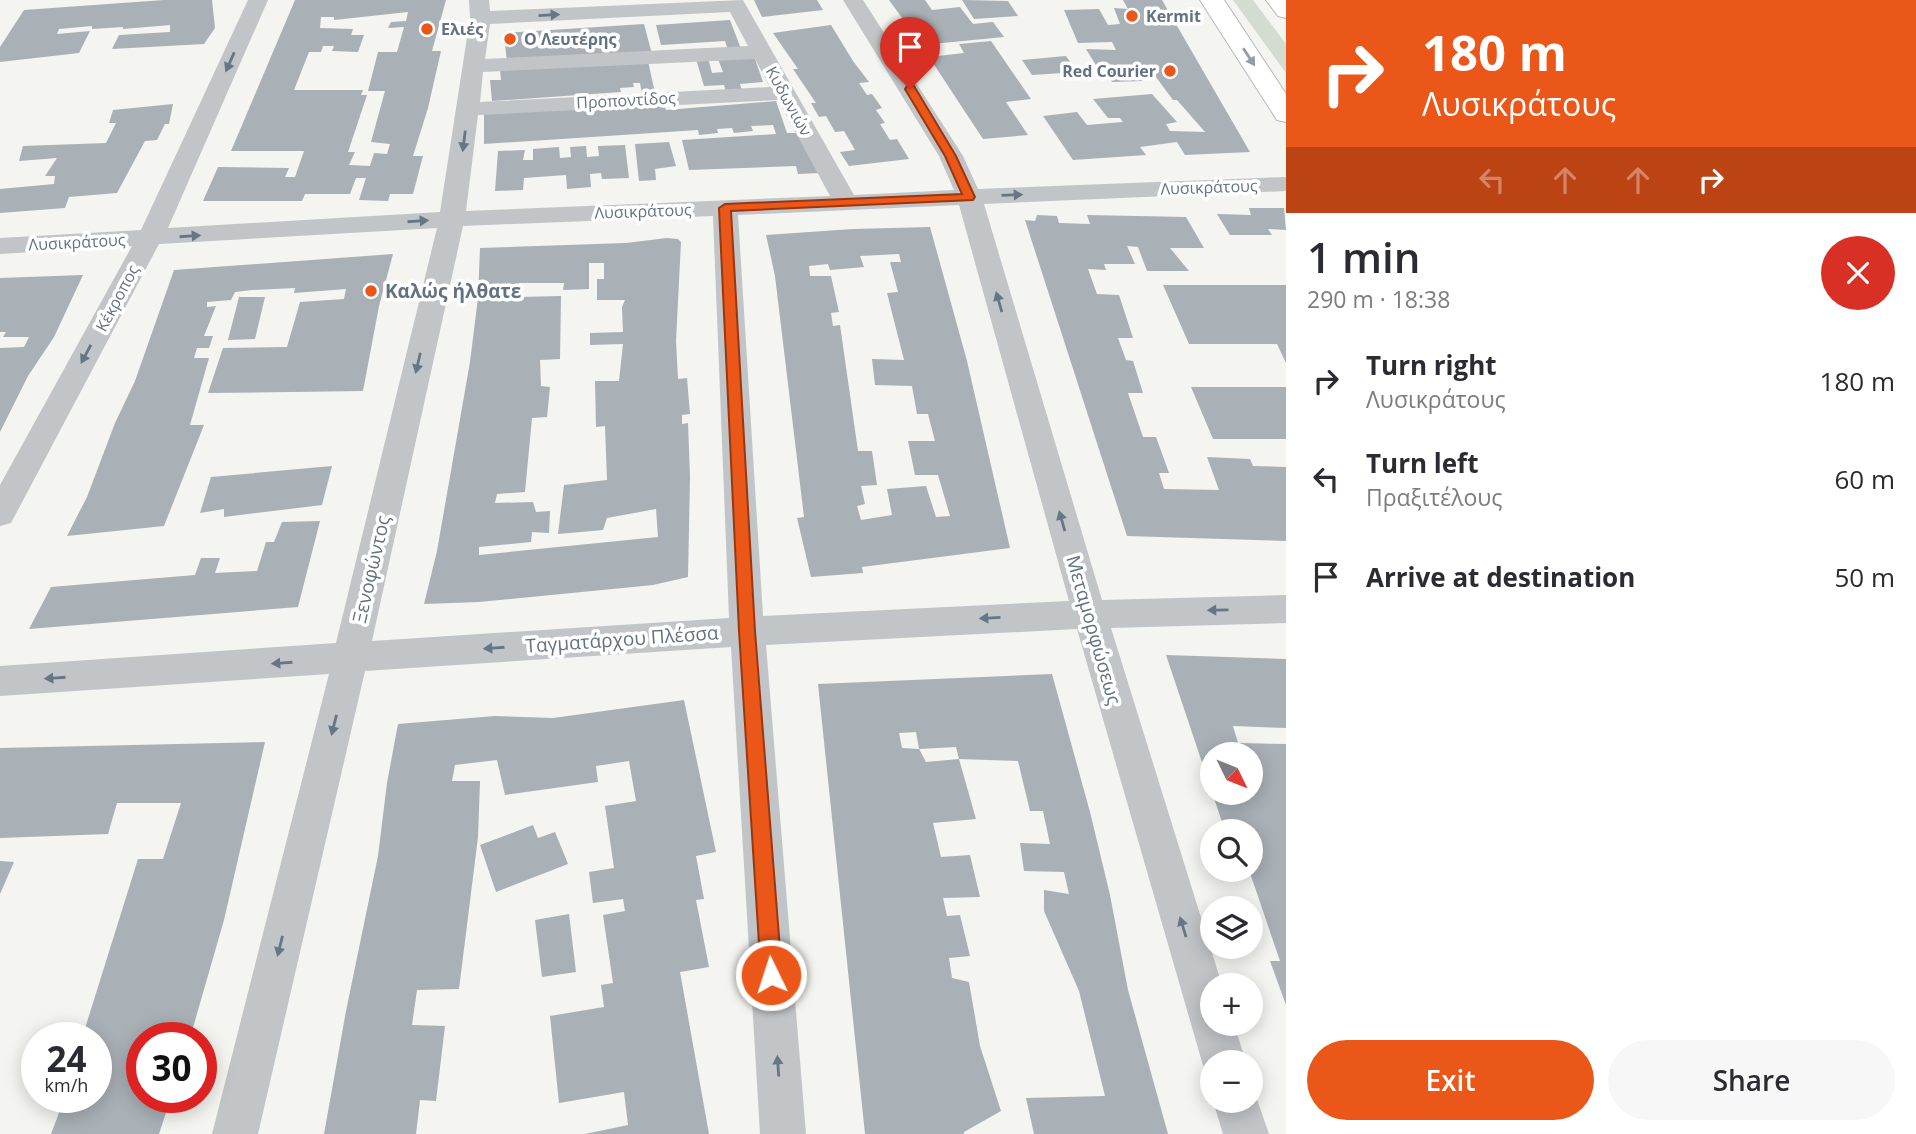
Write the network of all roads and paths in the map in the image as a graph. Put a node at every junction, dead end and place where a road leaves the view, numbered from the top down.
1 (258, 0) edge
2 (853, 0) edge
3 (1212, 0) edge
4 (1278, 0) edge
5 (735, 3) edge
6 (480, 9) edge
7 (1286, 11) edge
8 (762, 52) junction
9 (474, 66) junction
10 (785, 93) junction
11 (467, 109) junction
12 (1286, 114) edge
13 (1286, 184) edge
14 (969, 197) junction
15 (846, 202) junction
16 (725, 208) junction
17 (452, 219) junction
18 (149, 239) junction
19 (0, 246) edge
20 (0, 514) edge
21 (1286, 609) edge
22 (1088, 613) junction
23 (747, 631) junction
24 (350, 659) junction
25 (0, 681) edge
26 (1220, 1050) edge
27 (1240, 1113) edge
28 (234, 1134) edge
29 (783, 1134) edge
30 (1246, 1134) edge

1 -> 18 street, Κέκροπος
2 - 14 street, Μεταμορφώσεως
3 -> 12 main road
4 - 7 main road
6 -> 5 street
5 - 8 street, Κυδωνιών
6 - 9 street, Ξενοφώντος
8 - 9 street
8 - 10 street, Κυδωνιών
9 - 11 street, Ξενοφώντος
10 - 11 street, Προποντίδος
10 - 15 street, Κυδωνιών
11 -> 17 street, Ξενοφώντος
14 -> 13 street, Λυσικράτους
14 - 15 street, Λυσικράτους
22 -> 14 street, Μεταμορφώσεως
15 - 16 street, Λυσικράτους
16 - 17 street, Λυσικράτους
16 - 23 street
18 -> 17 street, Λυσικράτους
17 -> 24 street, Ξενοφώντος
18 - 19 street, Λυσικράτους
18 -> 20 street, Κέκροπος
21 -> 22 street, Ταγματάρχου Πλέσσα
22 -> 23 street, Ταγματάρχου Πλέσσα
26 -> 22 street, Μεταμορφώσεως
23 -> 24 street, Ταγματάρχου Πλέσσα
29 -> 23 street
24 -> 25 street, Ταγματάρχου Πλέσσα
24 -> 28 street, Ξενοφώντος
27 - 30 street

